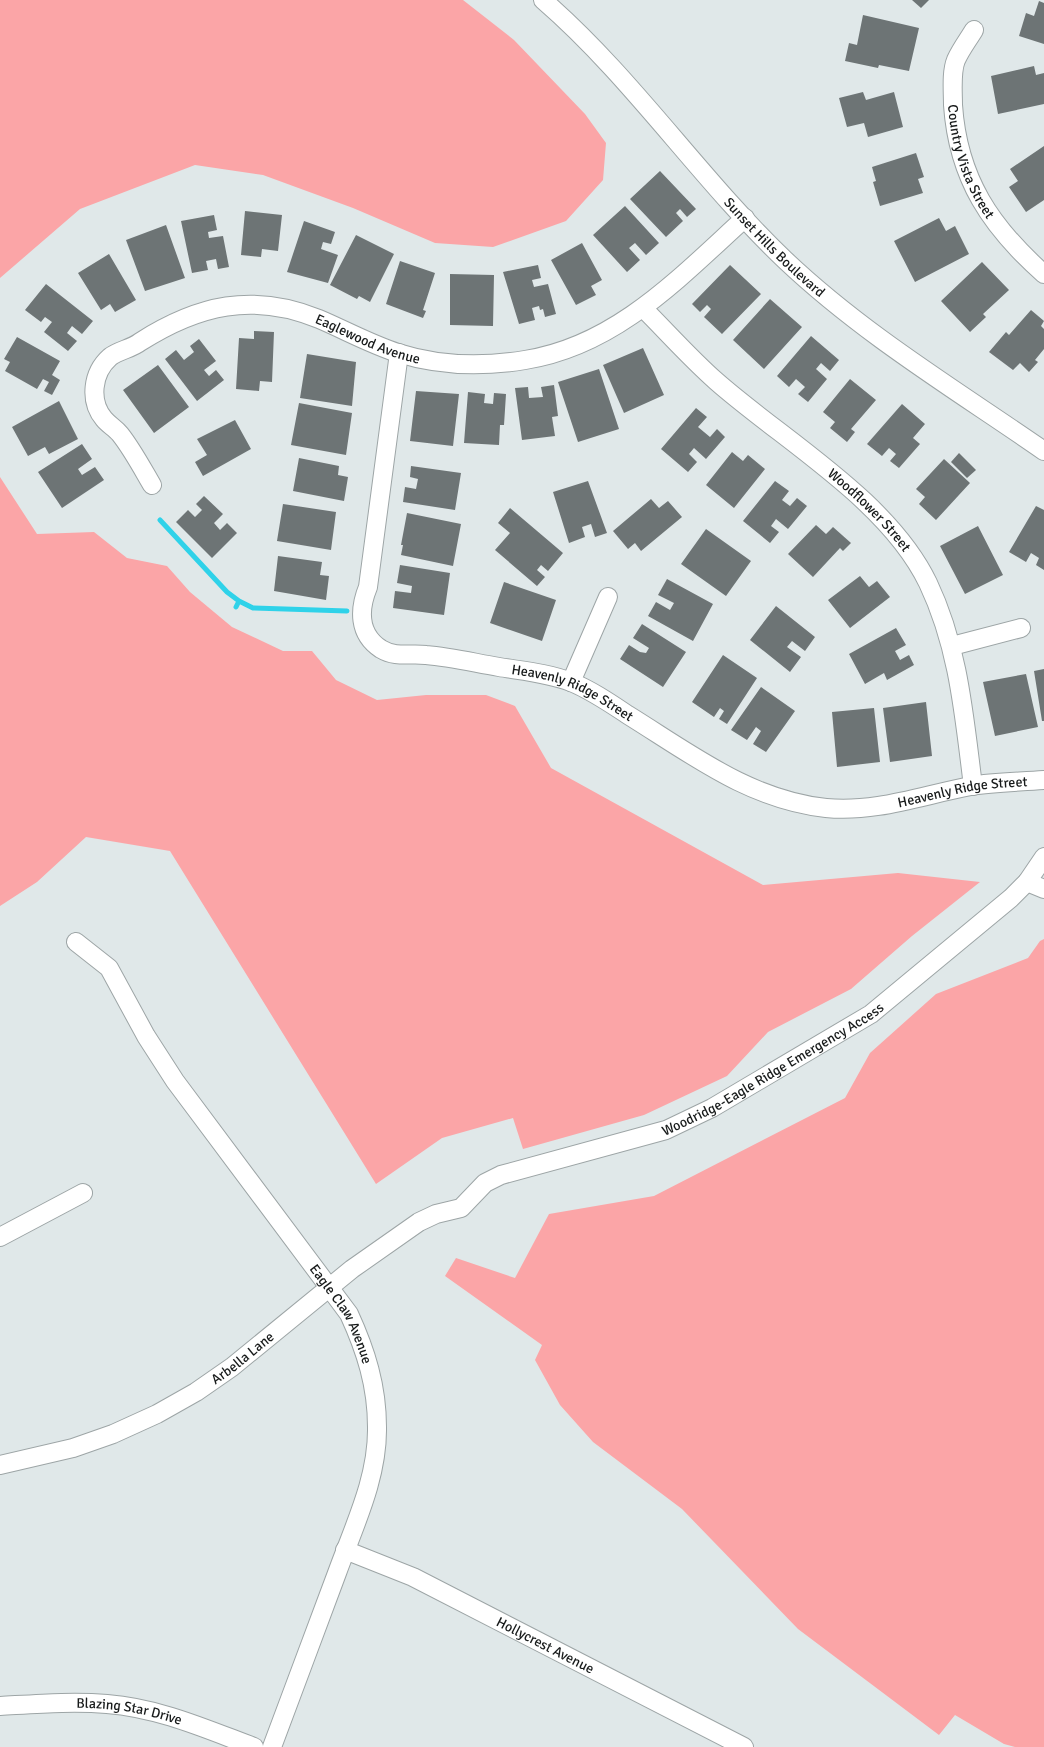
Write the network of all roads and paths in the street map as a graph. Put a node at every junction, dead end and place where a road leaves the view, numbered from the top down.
1 (543, 0) edge
2 (974, 30) dead end
3 (745, 218) junction
4 (1044, 274) edge
5 (643, 308) junction
6 (399, 353) junction
7 (1044, 451) edge
8 (152, 485) dead end
9 (608, 597) dead end
10 (1021, 628) dead end
11 (952, 646) junction
12 (571, 682) junction
13 (1044, 780) edge
14 (973, 786) junction
15 (1044, 857) edge
16 (1027, 882) junction
17 (1044, 889) edge
18 (76, 942) dead end
19 (83, 1193) dead end
20 (461, 1208) joint
21 (0, 1237) edge
22 (330, 1287) junction
23 (0, 1464) edge
24 (345, 1550) junction
25 (0, 1706) edge
26 (254, 1747) edge
27 (272, 1747) edge
28 (744, 1747) edge

1 - 3 street, Sunset Hills Boulevard
2 - 4 street, Country Vista Street
3 - 5 street, Eaglewood Avenue
3 - 7 street, Sunset Hills Boulevard
5 - 6 street, Eaglewood Avenue
5 - 11 street, Woodflower Street
6 - 8 street, Eaglewood Avenue
6 - 12 street, Heavenly Ridge Street
9 - 12 street
10 - 11 street
11 - 14 street, Woodflower Street
12 - 14 street, Heavenly Ridge Street
13 - 14 street, Heavenly Ridge Street
15 - 16 street, Woodridge-Eagle Ridge Emergency Access
16 - 17 street
16 - 20 street, Woodridge-Eagle Ridge Emergency Access
18 - 22 street, Eagle Claw Avenue
19 - 21 street
20 - 22 street, Arbella Lane
22 - 23 street, Arbella Lane
22 - 24 street, Eagle Claw Avenue
24 - 27 street, Eagle Claw Avenue
24 - 28 street, Hollycrest Avenue
25 - 26 street, Blazing Star Drive

